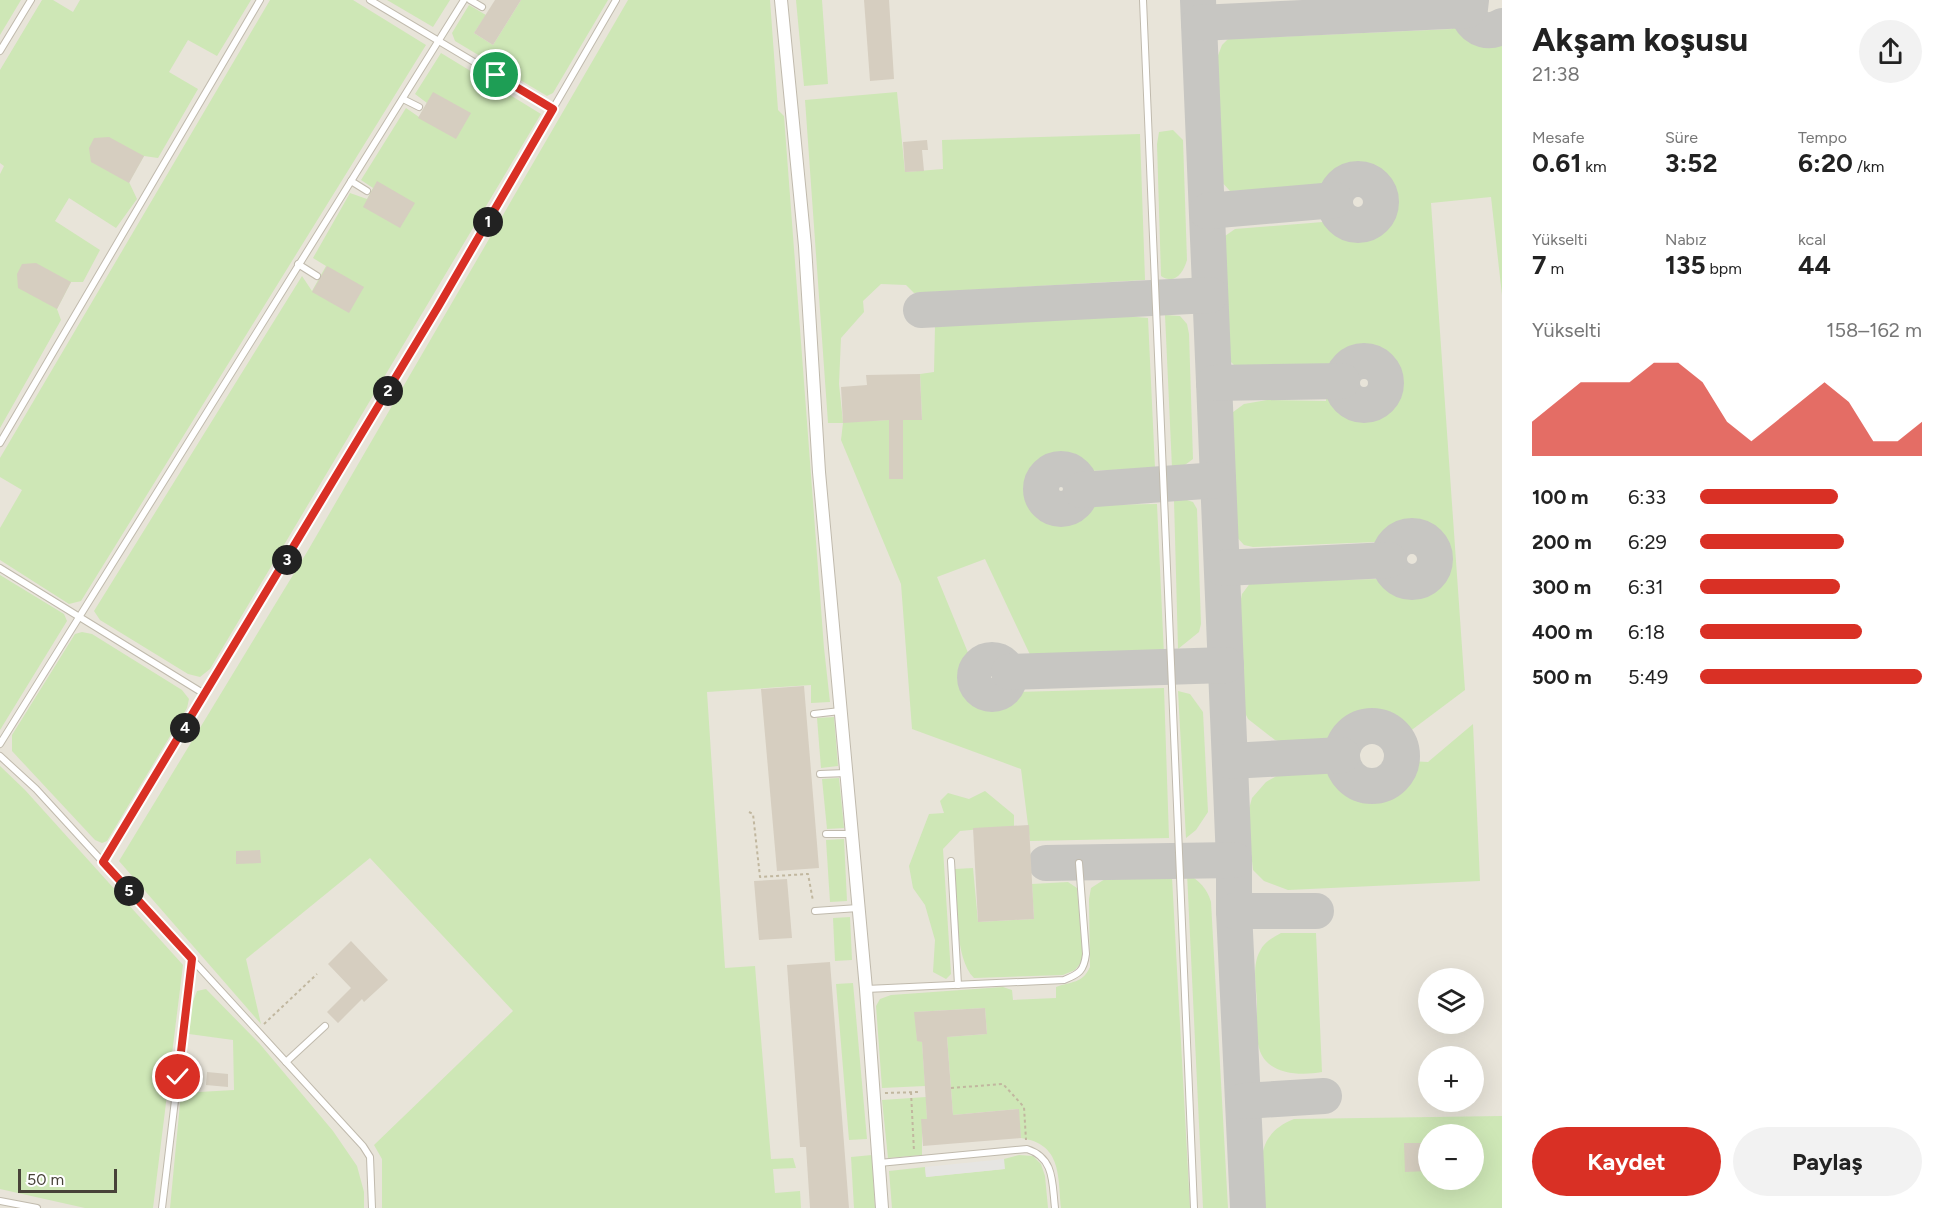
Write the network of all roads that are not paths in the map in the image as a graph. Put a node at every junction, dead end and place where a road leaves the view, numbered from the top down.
1 (30, 0) edge
2 (260, 0) edge
3 (370, 0) edge
4 (464, 0) edge
5 (470, 0) edge
6 (616, 0) edge
7 (781, 0) edge
8 (1143, 0) edge
9 (482, 7) dead end
10 (439, 41) junction
11 (0, 51) edge
12 (403, 99) junction
13 (418, 107) dead end
14 (553, 109) junction
15 (351, 181) junction
16 (367, 191) dead end
17 (298, 264) junction
18 (317, 276) dead end
19 (0, 443) edge
20 (0, 568) edge
21 (79, 618) junction
22 (206, 695) junction
23 (840, 711) junction
24 (814, 714) dead end
25 (0, 744) edge
26 (0, 756) edge
27 (846, 773) junction
28 (820, 774) dead end
29 (826, 834) dead end
30 (851, 834) junction
31 (951, 861) dead end
32 (103, 862) junction
33 (1079, 863) dead end
34 (858, 908) junction
35 (815, 911) road end
36 (192, 959) junction
37 (958, 985) junction
38 (866, 989) junction
39 (325, 1026) dead end
40 (286, 1062) junction
41 (178, 1077) junction
42 (196, 1080) dead end
43 (879, 1163) junction
44 (0, 1201) edge
45 (37, 1208) edge
46 (162, 1208) edge
47 (372, 1208) edge
48 (882, 1208) edge
49 (1055, 1208) edge
50 (1194, 1208) edge

1 - 11 lane
2 - 19 lane
3 - 10 lane
4 - 10 lane
5 - 9 lane
6 - 14 lane
7 - 23 street
8 - 50 lane
10 - 12 lane
10 - 14 lane
12 - 13 lane
12 - 15 lane
14 - 22 lane
15 - 16 lane
15 - 17 lane
17 - 18 lane
17 - 21 lane
20 - 21 lane
21 - 22 lane
21 - 25 lane
22 - 32 lane
23 - 24 lane
23 - 27 street
26 - 32 lane
27 - 28 lane
27 - 30 street
29 - 30 lane
30 - 34 street
31 - 37 lane
32 - 36 lane
33 - 37 lane
34 - 35 lane
34 - 38 street
36 - 40 lane
36 - 41 lane
37 - 38 lane
38 - 43 street
39 - 40 lane
40 - 47 lane
41 - 42 lane
41 - 46 lane
43 - 48 street
43 - 49 lane
44 - 45 lane

